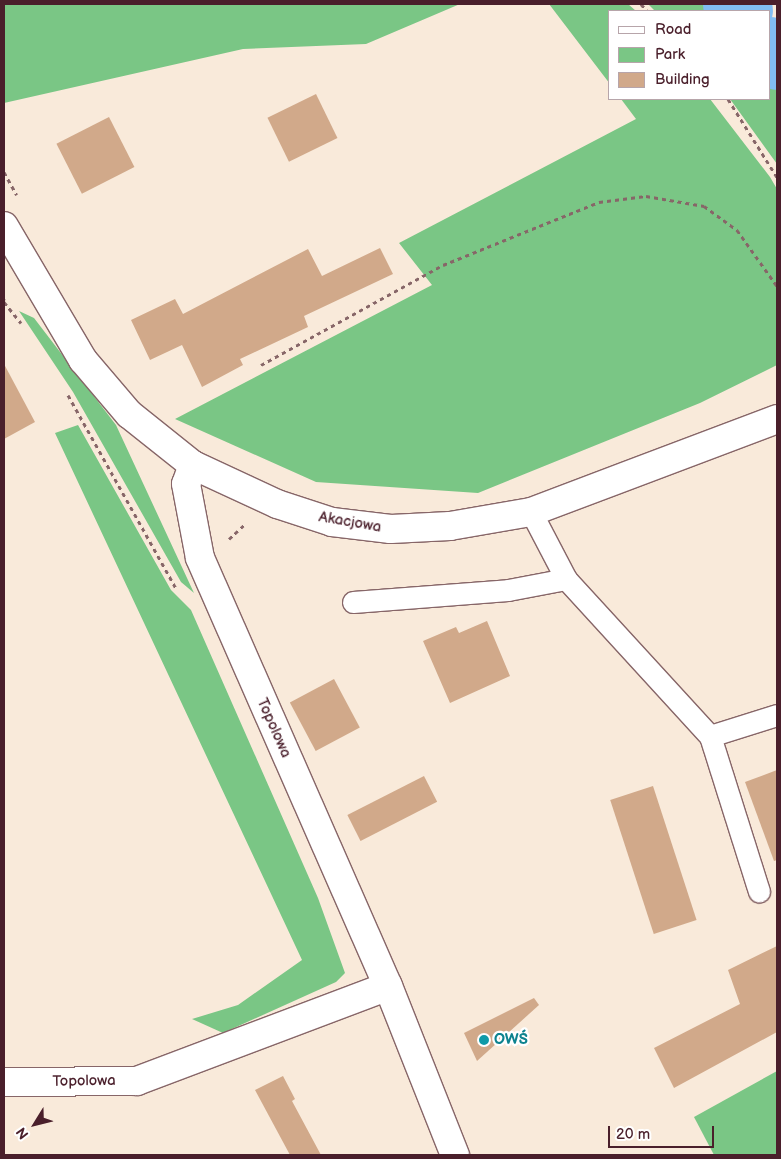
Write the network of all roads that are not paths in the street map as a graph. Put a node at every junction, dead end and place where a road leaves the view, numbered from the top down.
1 (4, 226) edge
2 (777, 419) edge
3 (192, 465) junction
4 (531, 512) junction
5 (566, 579) junction
6 (353, 602) dead end
7 (777, 715) edge
8 (710, 736) junction
9 (759, 891) dead end
10 (388, 986) junction
11 (4, 1082) edge
12 (455, 1155) edge

1 - 3 street, Akacjowa
2 - 4 street, Akacjowa
3 - 4 street, Akacjowa
3 - 10 street, Topolowa
4 - 5 lane
5 - 6 lane
5 - 8 lane
7 - 8 lane
8 - 9 lane
10 - 11 street, Topolowa
10 - 12 street, Topolowa

